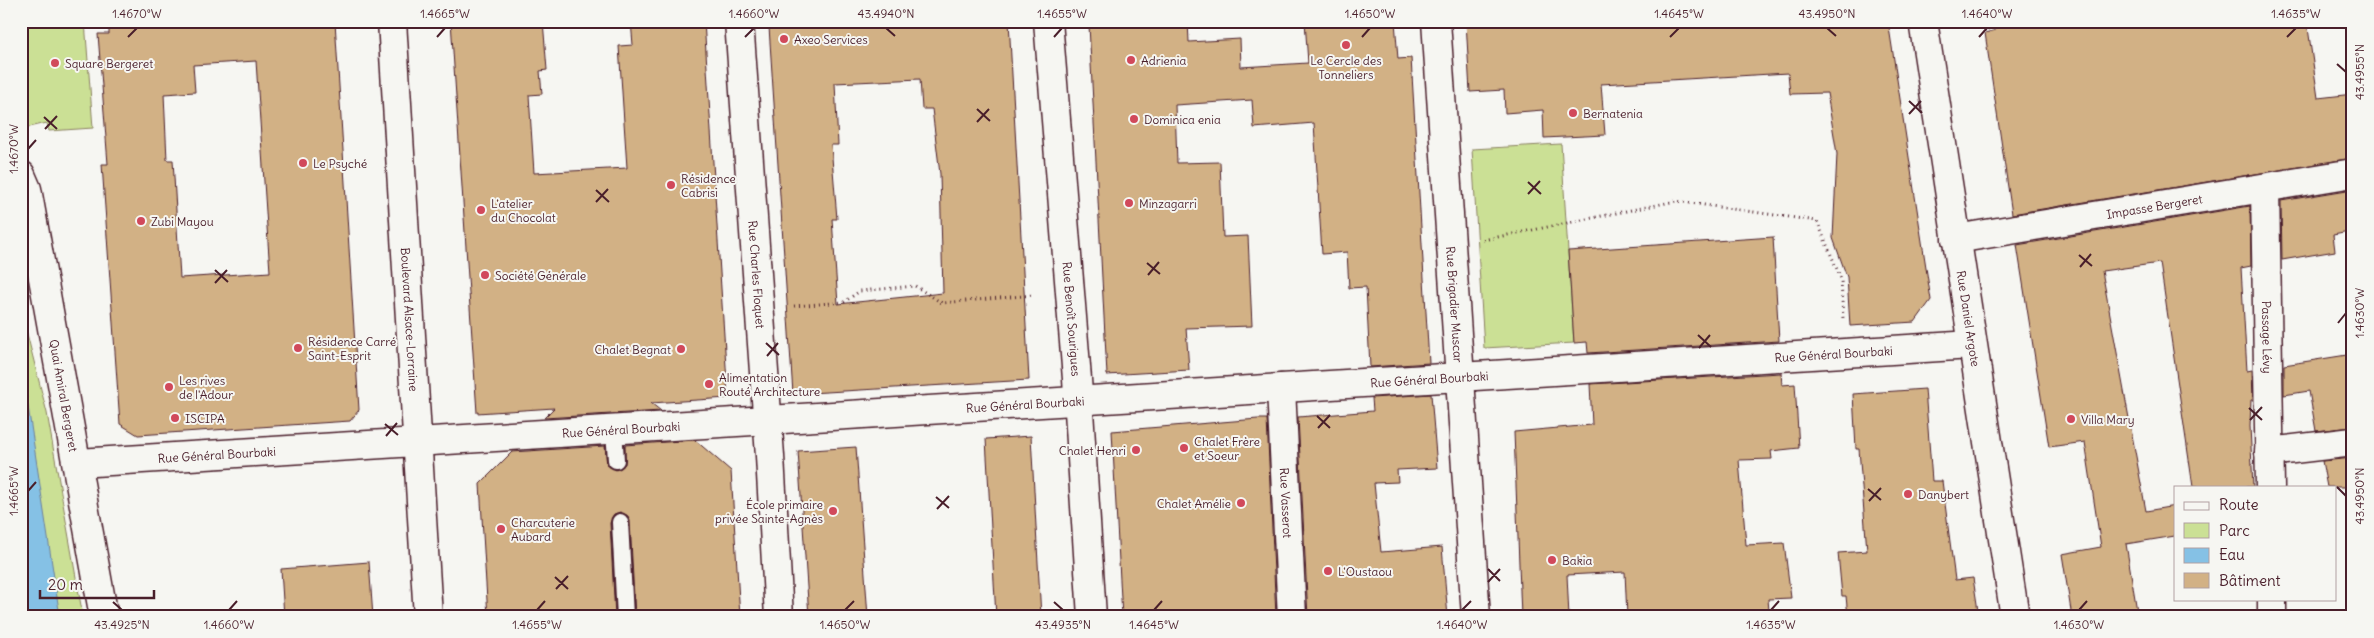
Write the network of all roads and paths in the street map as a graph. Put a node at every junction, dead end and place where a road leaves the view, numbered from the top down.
1 (392, 21) edge
2 (739, 21) edge
3 (1048, 21) edge
4 (1436, 21) edge
5 (1923, 21) edge
6 (2353, 173) edge
7 (21, 175) edge
8 (2264, 188) junction
9 (1956, 239) junction
10 (1450, 243) junction
11 (1034, 295) dead end
12 (790, 306) dead end
13 (1842, 313) dead end
14 (1972, 345) junction
15 (1460, 377) junction
16 (1281, 388) junction
17 (1078, 401) junction
18 (768, 420) junction
19 (614, 430) junction
20 (417, 442) junction
21 (2353, 442) edge
22 (2269, 452) junction
23 (616, 460) dead end
24 (78, 463) junction
25 (2270, 486) edge
26 (620, 522) dead end
27 (2272, 600) edge
28 (104, 617) edge
29 (428, 617) edge
30 (625, 617) edge
31 (779, 617) edge
32 (1092, 617) edge
33 (1292, 617) edge
34 (1476, 617) edge
35 (2015, 617) edge
36 (2272, 617) edge

1 - 20 street, Boulevard Alsace-Lorraine
2 - 18 street, Rue Charles Floquet
3 - 17 street, Rue Benoît Sourigues
4 - 10 street, Rue Brigadier Muscar
5 - 9 street, Rue Daniel Argote
6 - 8 street, Impasse Bergeret
7 - 24 street, Quai Amiral Bergeret
8 - 9 street, Impasse Bergeret
8 - 22 street, Passage Lévy
9 - 14 street, Rue Daniel Argote
10 - 13 path
10 - 15 street, Rue Brigadier Muscar
11 - 12 path
14 - 15 street, Rue Général Bourbaki
14 - 35 street, Rue Daniel Argote
15 - 16 street, Rue Général Bourbaki
15 - 34 street, Rue Brigadier Muscar
16 - 17 street, Rue Général Bourbaki
16 - 33 street, Rue Vasserot
17 - 18 street, Rue Général Bourbaki
17 - 32 street, Rue Benoît Sourigues
18 - 19 street, Rue Général Bourbaki
18 - 31 street, Rue Charles Floquet
19 - 20 street, Rue Général Bourbaki
19 - 23 lane
20 - 24 street, Rue Général Bourbaki
20 - 29 street, Boulevard Alsace-Lorraine
21 - 22 street
22 - 25 street, Passage Lévy
24 - 28 street, Quai Amiral Bergeret
26 - 30 lane
27 - 36 street

